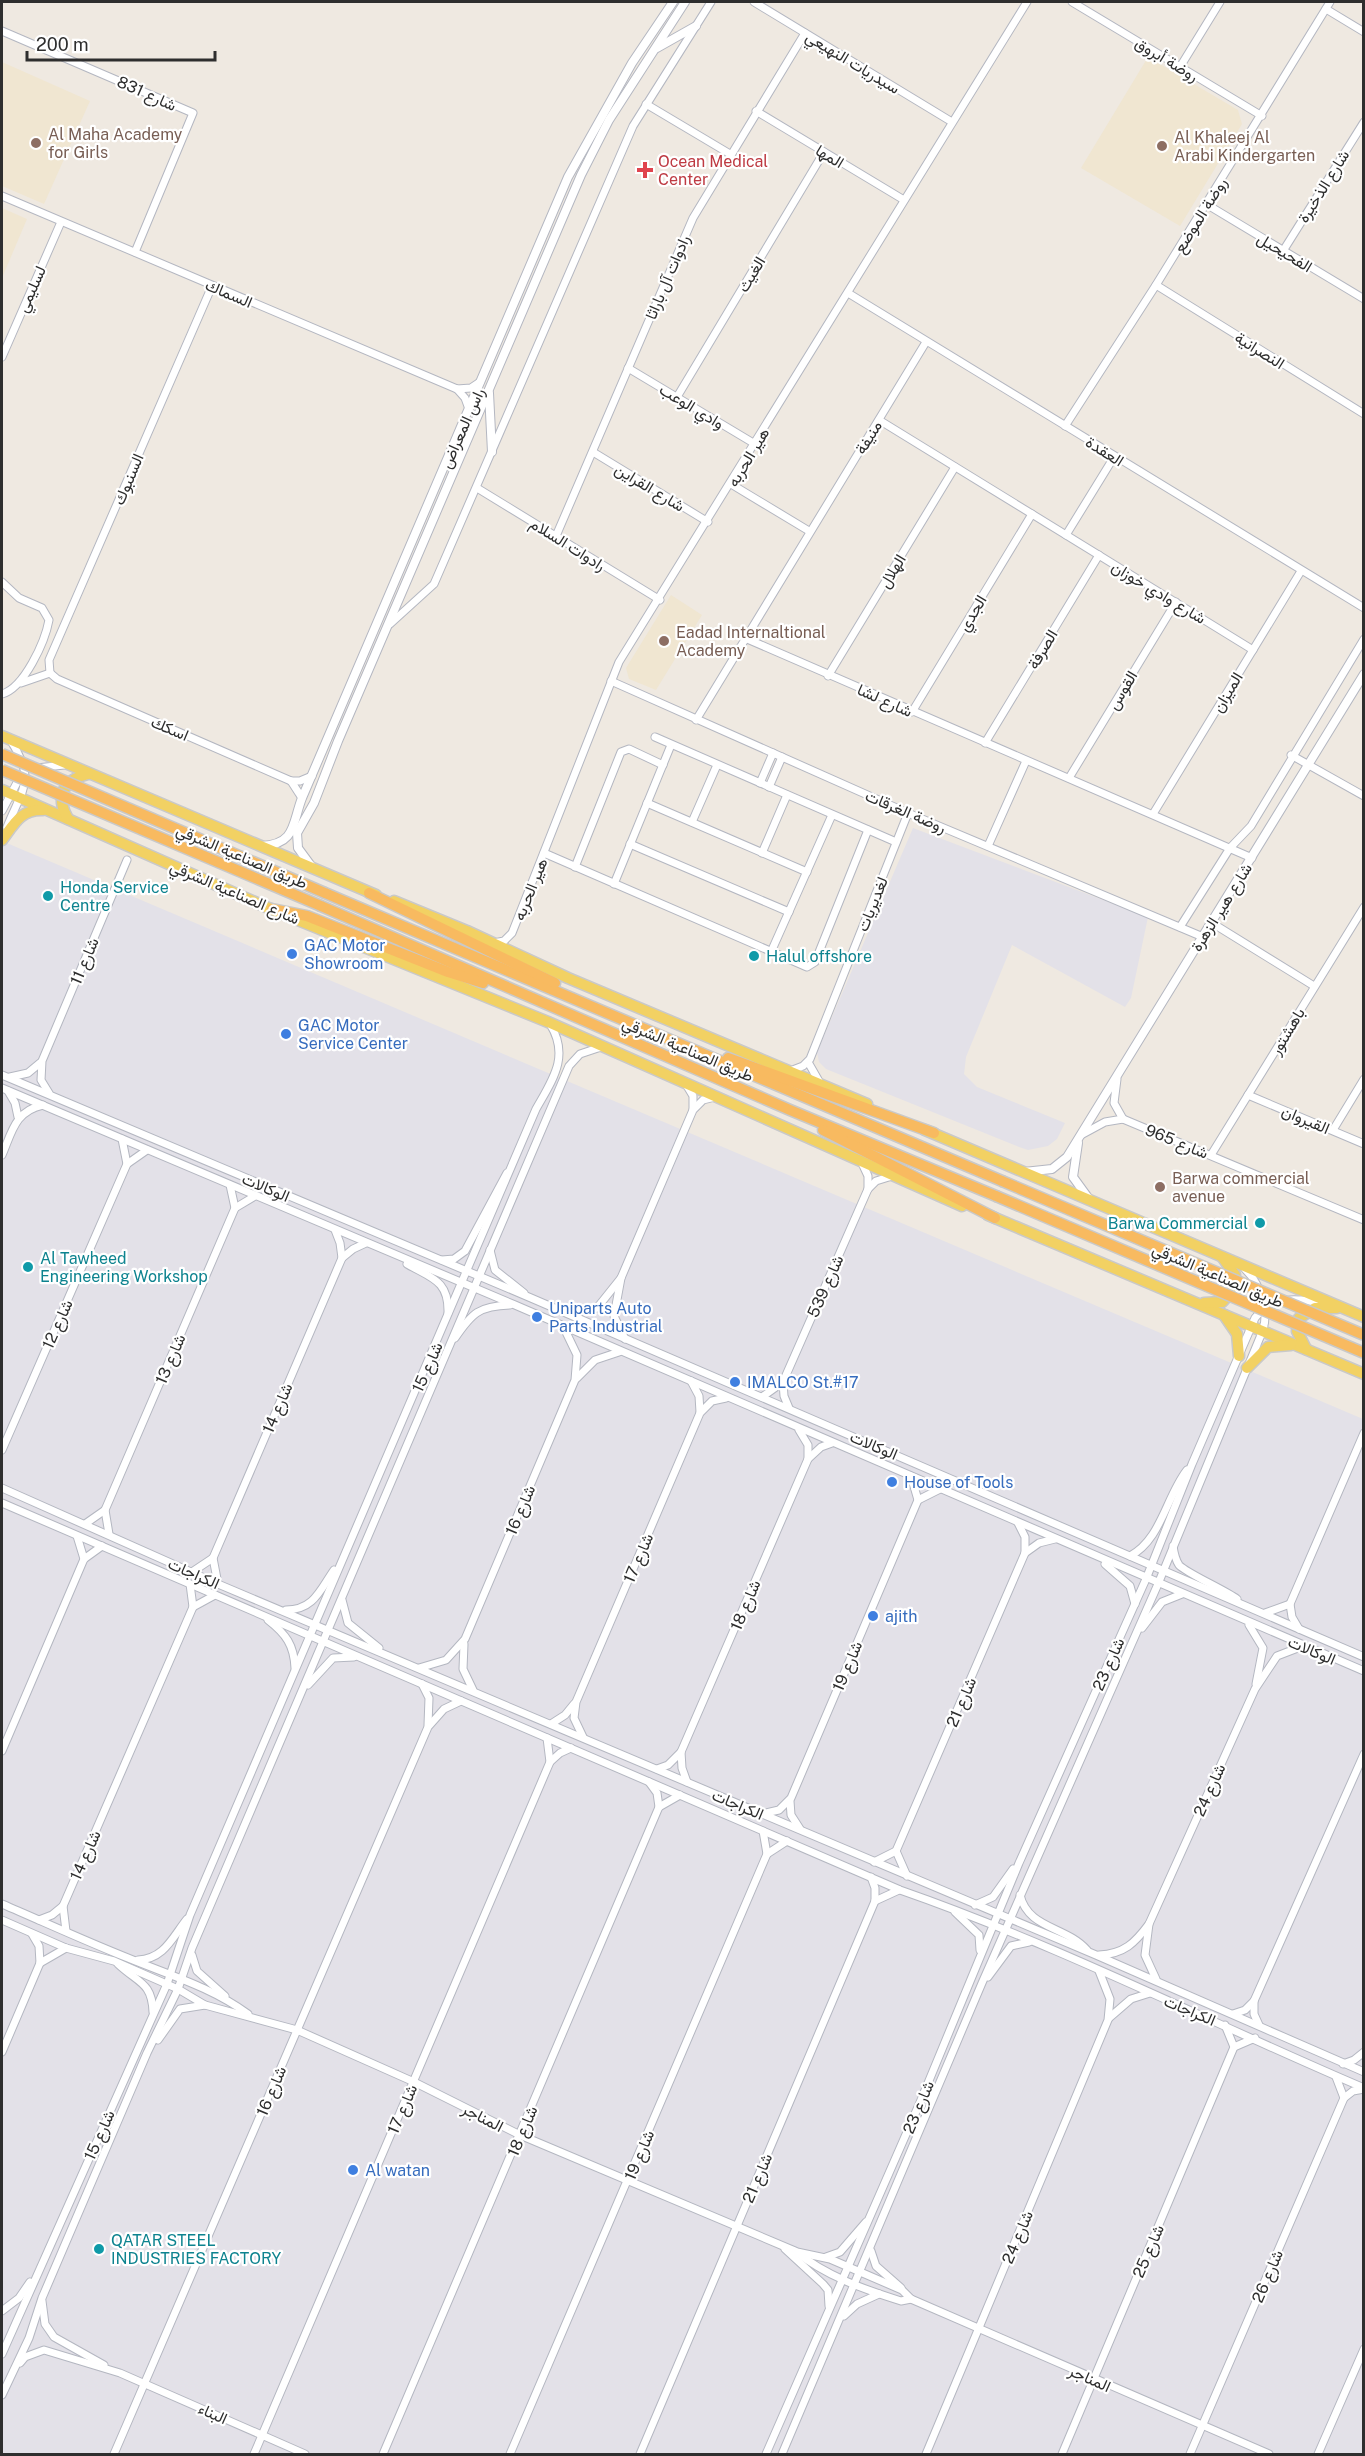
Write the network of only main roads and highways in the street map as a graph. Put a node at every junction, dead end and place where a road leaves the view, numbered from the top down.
1 (6, 738) edge
2 (2, 754) edge
3 (2, 770) edge
4 (88, 774) junction
5 (10, 794) edge
6 (52, 812) junction
7 (68, 819) junction
8 (2, 840) edge
9 (369, 893) junction
10 (272, 909) junction
11 (509, 988) junction
12 (611, 1014) junction
13 (603, 1047) joint
14 (693, 1050) junction
15 (790, 1110) junction
16 (934, 1133) junction
17 (995, 1218) junction
18 (1223, 1257) junction
19 (1195, 1301) junction
20 (1344, 1309) junction
21 (1219, 1311) junction
22 (1364, 1317) edge
23 (1364, 1335) edge
24 (1305, 1348) junction
25 (1364, 1353) edge
26 (1239, 1356) road end
27 (1247, 1368) road end
28 (1364, 1374) edge

1 - 4 main road
2 - 12 highway, طريق الصناعية الشرقي, bridge
3 - 11 highway, طريق الصناعية الشرقي, bridge
4 - 7 main road
4 - 9 main road
5 - 6 main road, شارع الصناعية الشرقي
6 - 7 main road, شارع الصناعية الشرقي
6 - 8 main road
7 - 10 main road, شارع الصناعية الشرقي
9 - 12 highway
9 - 16 main road, طريق الصناعية الشرقي
10 - 11 highway
10 - 13 main road, شارع الصناعية الشرقي
11 - 15 highway, طريق الصناعية الشرقي
12 - 14 highway, طريق الصناعية الشرقي
13 - 17 main road, طريق الصناعية الشرقي
14 - 16 highway
14 - 23 highway, طريق الصناعية الشرقي, bridge
15 - 17 highway
15 - 25 highway, طريق الصناعية الشرقي, bridge
16 - 18 main road, طريق الصناعية الشرقي
17 - 19 main road, طريق الصناعية الشرقي
18 - 19 main road
18 - 20 main road, طريق الصناعية الشرقي
19 - 21 main road, طريق الصناعية الشرقي
20 - 22 main road, طريق الصناعية الشرقي
20 - 24 main road
21 - 24 main road, طريق الصناعية الشرقي
21 - 26 main road
24 - 27 main road
24 - 28 main road, طريق الصناعية الشرقي

